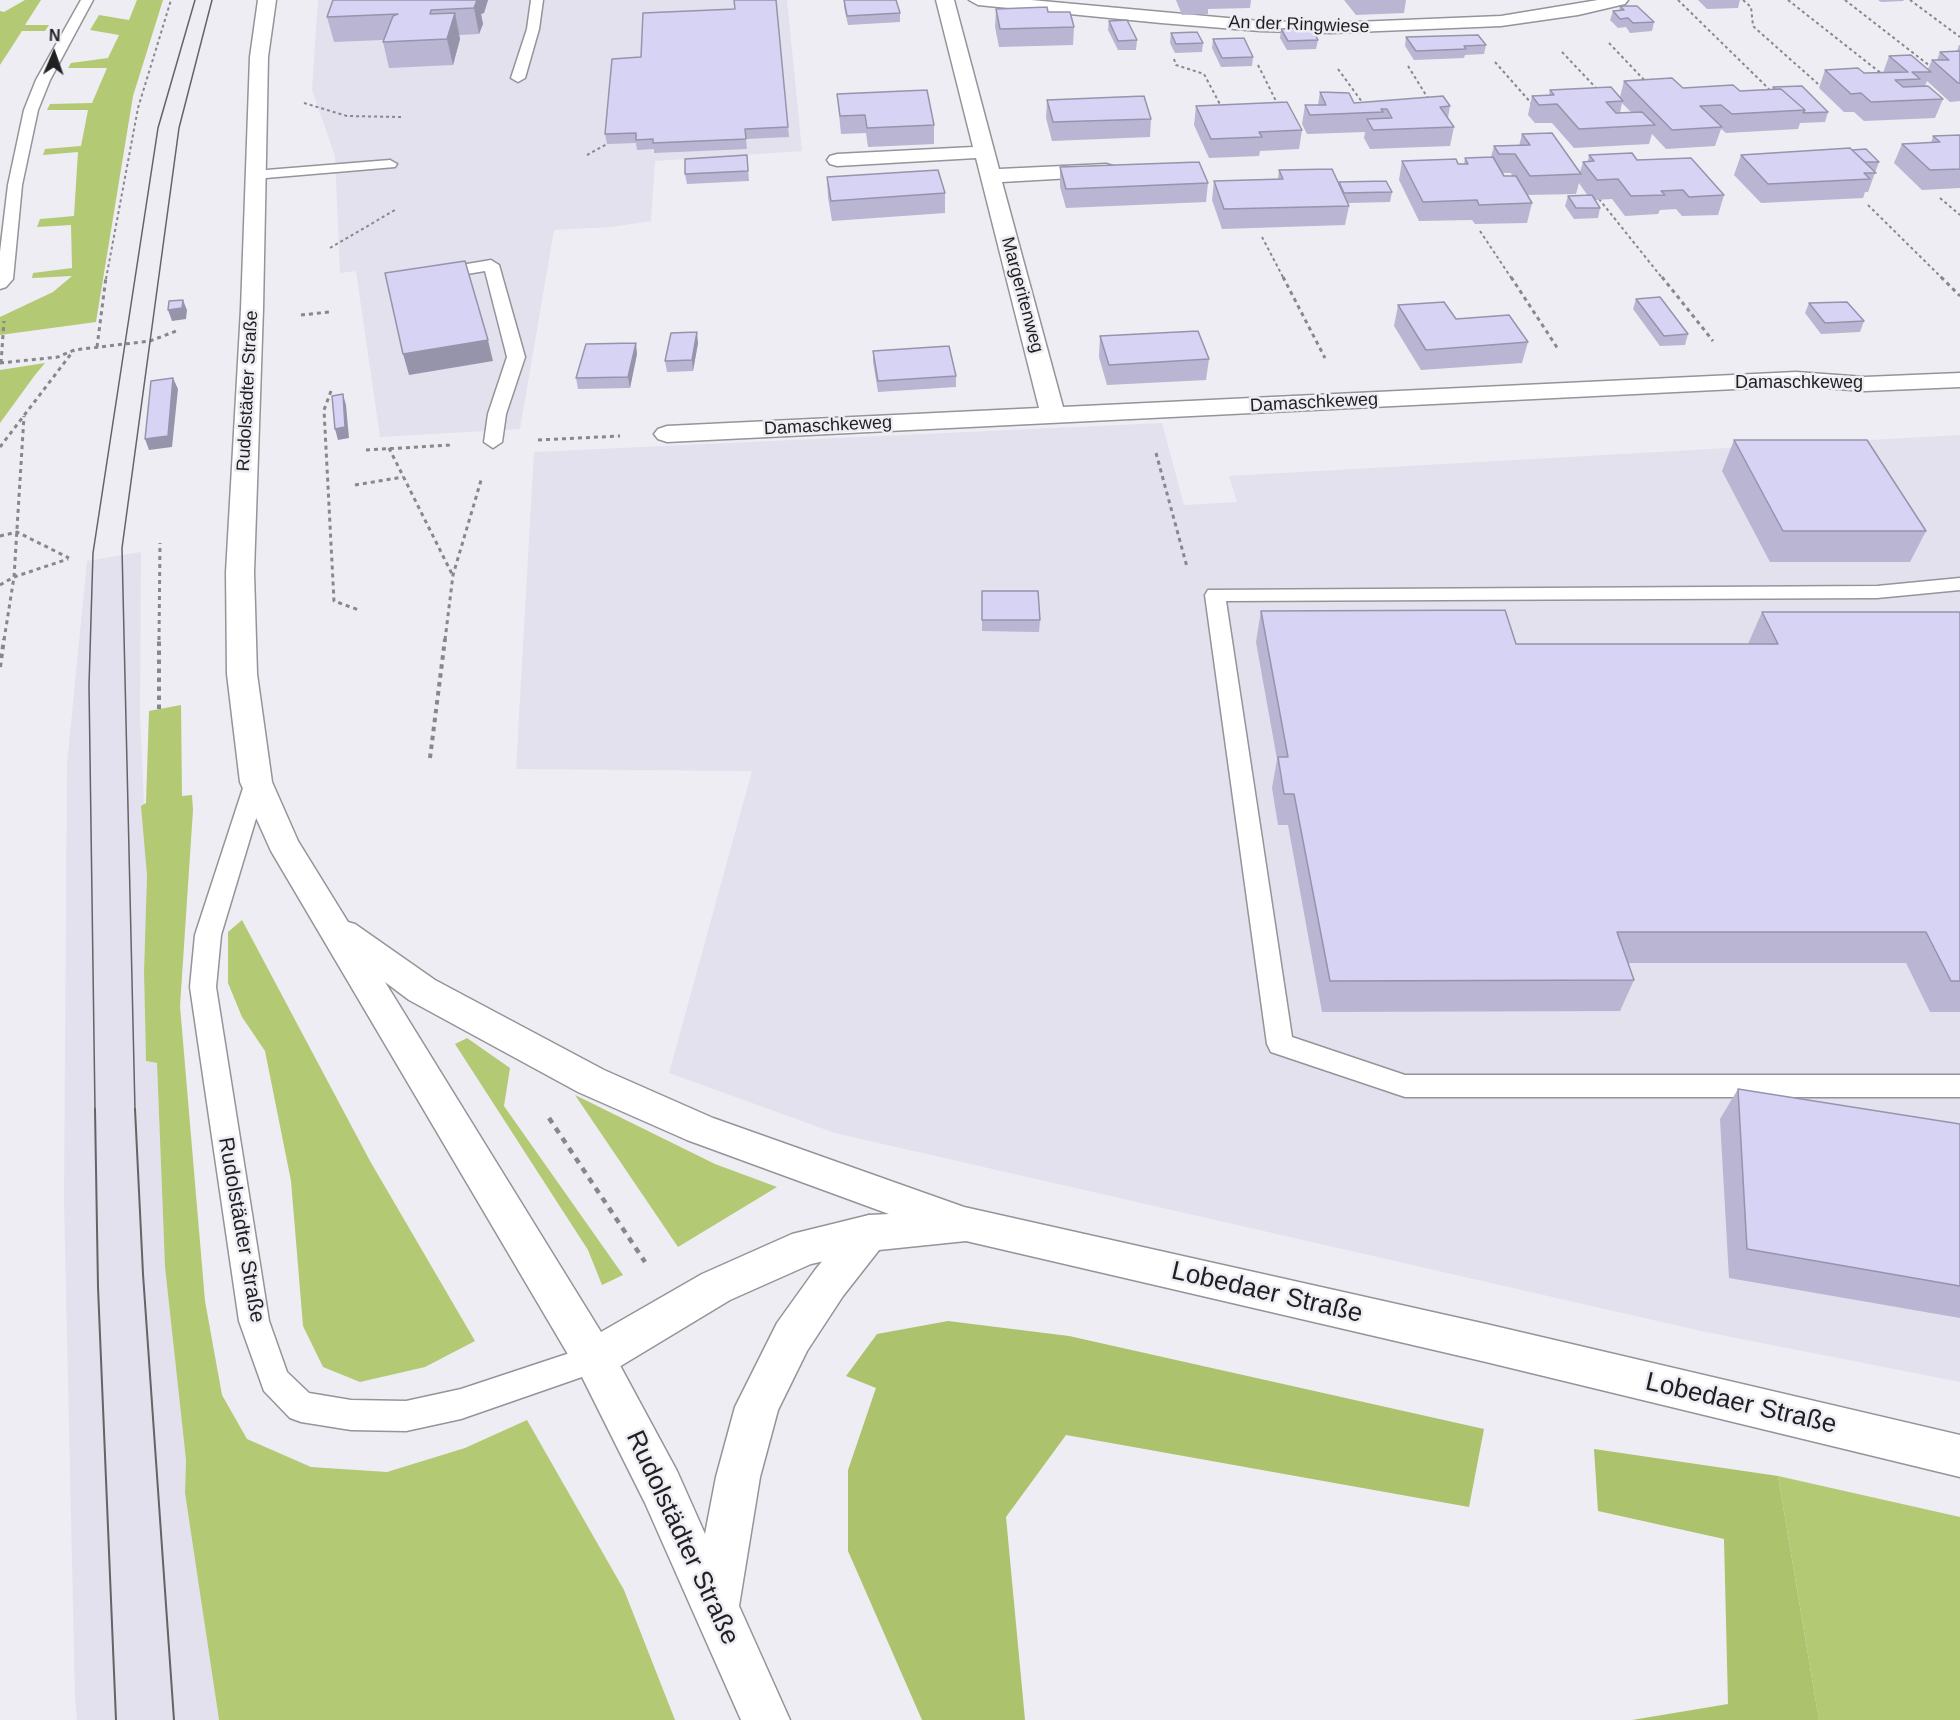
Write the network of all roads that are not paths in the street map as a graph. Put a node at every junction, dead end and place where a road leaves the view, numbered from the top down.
1 (87, 0) edge
2 (267, 0) edge
3 (537, 0) edge
4 (945, 0) edge
5 (978, 0) edge
6 (1619, 0) edge
7 (518, 78) dead end
8 (985, 152) junction
9 (837, 160) dead end
10 (390, 164) dead end
11 (1130, 169) edge
12 (254, 175) junction
13 (991, 176) junction
14 (422, 276) edge
15 (0, 284) edge
16 (1960, 380) edge
17 (1053, 415) junction
18 (667, 434) dead end
19 (493, 442) road end
20 (1960, 584) edge
21 (256, 782) junction
22 (332, 925) junction
23 (1960, 1086) edge
24 (966, 1224) junction
25 (869, 1233) junction
26 (594, 1359) junction
27 (1960, 1456) edge
28 (716, 1604) junction
29 (766, 1720) edge

1 - 15 lane
2 - 12 street, Rudolstädter Straße
3 - 7 lane
4 - 8 street, Margeritenweg
5 - 6 street, An der Ringwiese
8 - 9 street
8 - 13 street, Margeritenweg
10 - 12 lane
11 - 13 street
12 - 21 street, Rudolstädter Straße
13 - 17 street, Margeritenweg
14 - 19 lane
16 - 17 street, Damaschkeweg
17 - 18 street, Damaschkeweg
20 - 23 lane
21 - 22 street, Rudolstädter Straße
21 - 26 lane, Rudolstädter Straße
22 - 24 street
22 - 26 street, Rudolstädter Straße
24 - 25 street, Lobedaer Straße
24 - 27 street, Lobedaer Straße
25 - 26 street, Lobedaer Straße
25 - 28 street
26 - 28 street, Rudolstädter Straße
28 - 29 street, Rudolstädter Straße

